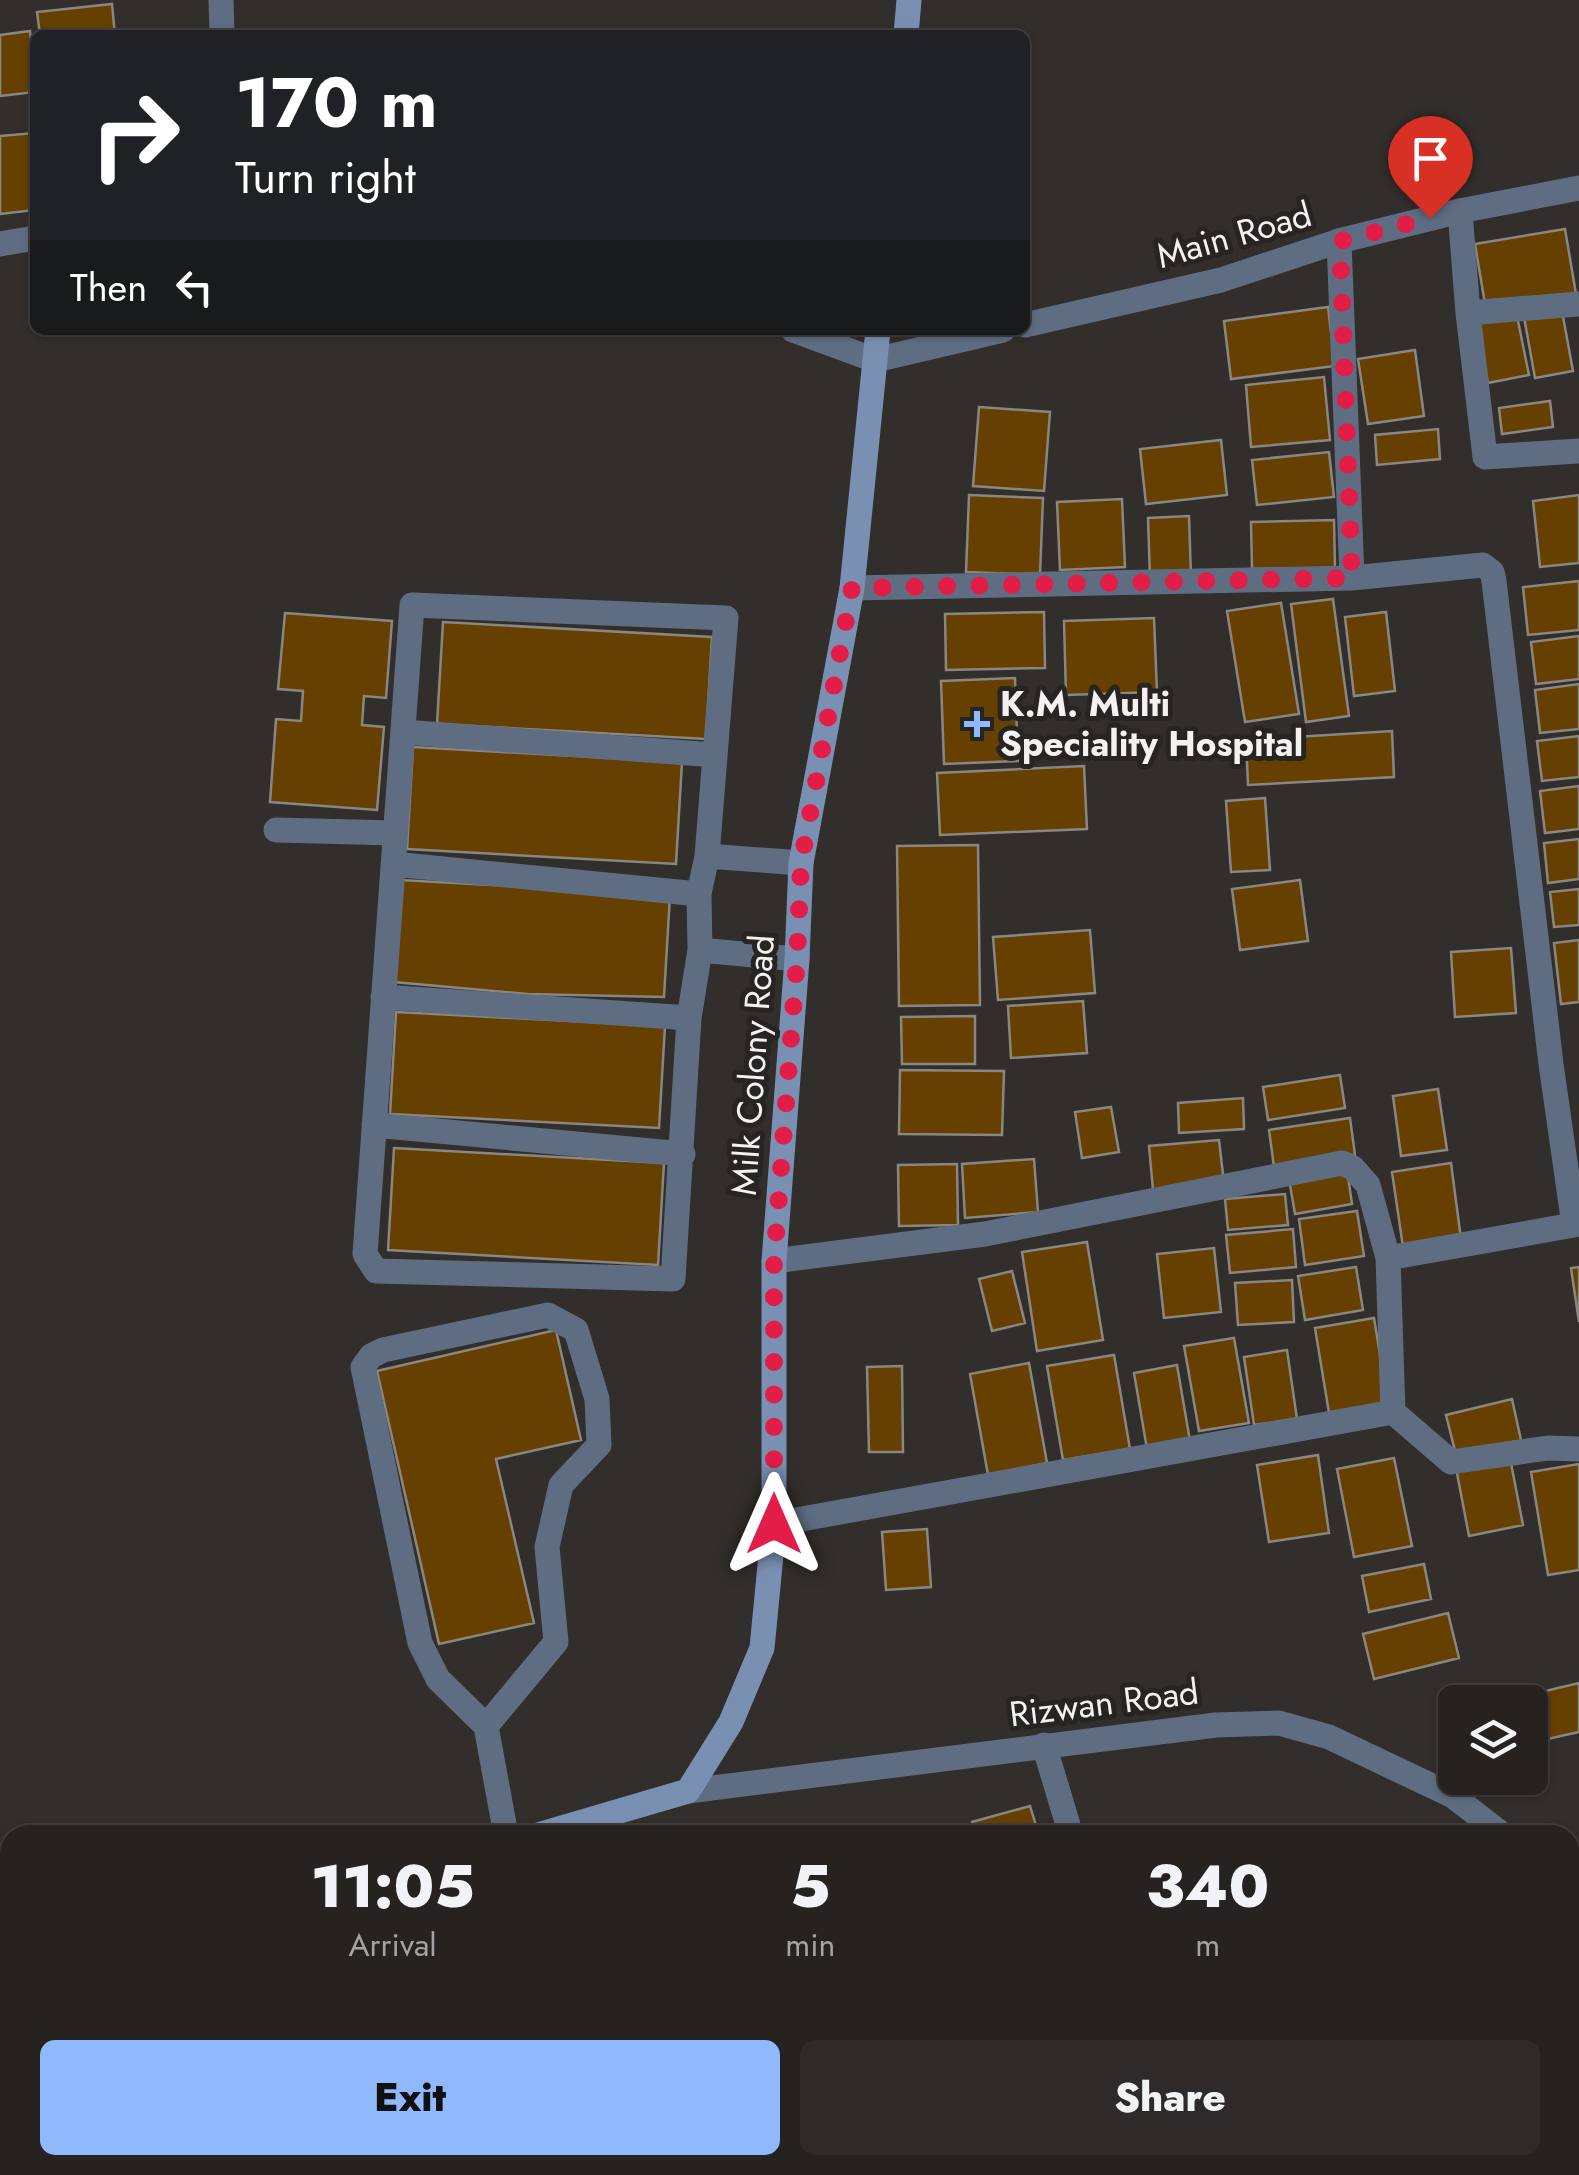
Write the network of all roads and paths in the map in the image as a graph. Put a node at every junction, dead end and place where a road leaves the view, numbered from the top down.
1 (222, 0) edge
2 (909, 0) edge
3 (222, 30) edge
4 (906, 30) edge
5 (1579, 188) edge
6 (1460, 211) junction
7 (30, 239) edge
8 (1340, 241) junction
9 (0, 244) edge
10 (1579, 304) edge
11 (1468, 314) junction
12 (1030, 324) edge
13 (807, 335) edge
14 (878, 335) edge
15 (982, 335) edge
16 (875, 360) junction
17 (1579, 451) edge
18 (1352, 578) junction
19 (852, 588) junction
20 (403, 732) junction
21 (715, 755) junction
22 (276, 830) dead end
23 (395, 833) junction
24 (706, 856) junction
25 (801, 863) junction
26 (393, 864) junction
27 (700, 894) junction
28 (700, 950) junction
29 (797, 959) junction
30 (383, 997) junction
31 (690, 1018) junction
32 (374, 1126) junction
33 (683, 1154) junction
34 (1576, 1224) edge
35 (1388, 1258) junction
36 (774, 1261) junction
37 (1393, 1412) junction
38 (1579, 1449) edge
39 (774, 1524) junction
40 (486, 1726) junction
41 (1044, 1746) junction
42 (688, 1791) junction
43 (504, 1825) edge
44 (572, 1825) edge
45 (1067, 1825) edge
46 (1489, 1825) edge

1 - 3 street
2 - 4 main road
5 - 6 street, Main Road
6 - 8 street, Main Road
6 - 11 street
7 - 9 street
8 - 12 street, Main Road
8 - 18 street
10 - 11 street
11 - 17 street
13 - 16 street
14 - 16 main road, Milk Colony Road
15 - 16 street
16 - 19 main road, Milk Colony Road
18 - 19 street
18 - 34 street
19 - 25 main road, Milk Colony Road
20 - 21 street
20 - 21 street
20 - 23 street
21 - 24 street
22 - 23 street
23 - 26 street
24 - 25 street
24 - 27 street
25 - 29 main road, Milk Colony Road
26 - 27 street
26 - 30 street
27 - 28 street
28 - 29 street
28 - 31 street
29 - 36 main road, Milk Colony Road
30 - 31 street
30 - 32 street
31 - 33 street
32 - 33 street
32 - 33 street
34 - 35 street
35 - 36 street
35 - 37 street
36 - 39 main road, Milk Colony Road
37 - 38 street
37 - 39 street
39 - 42 main road, Milk Colony Road
40 - 40 street
40 - 43 street
41 - 42 street, Rizwan Road
41 - 45 street
41 - 46 street, Rizwan Road
42 - 44 main road

